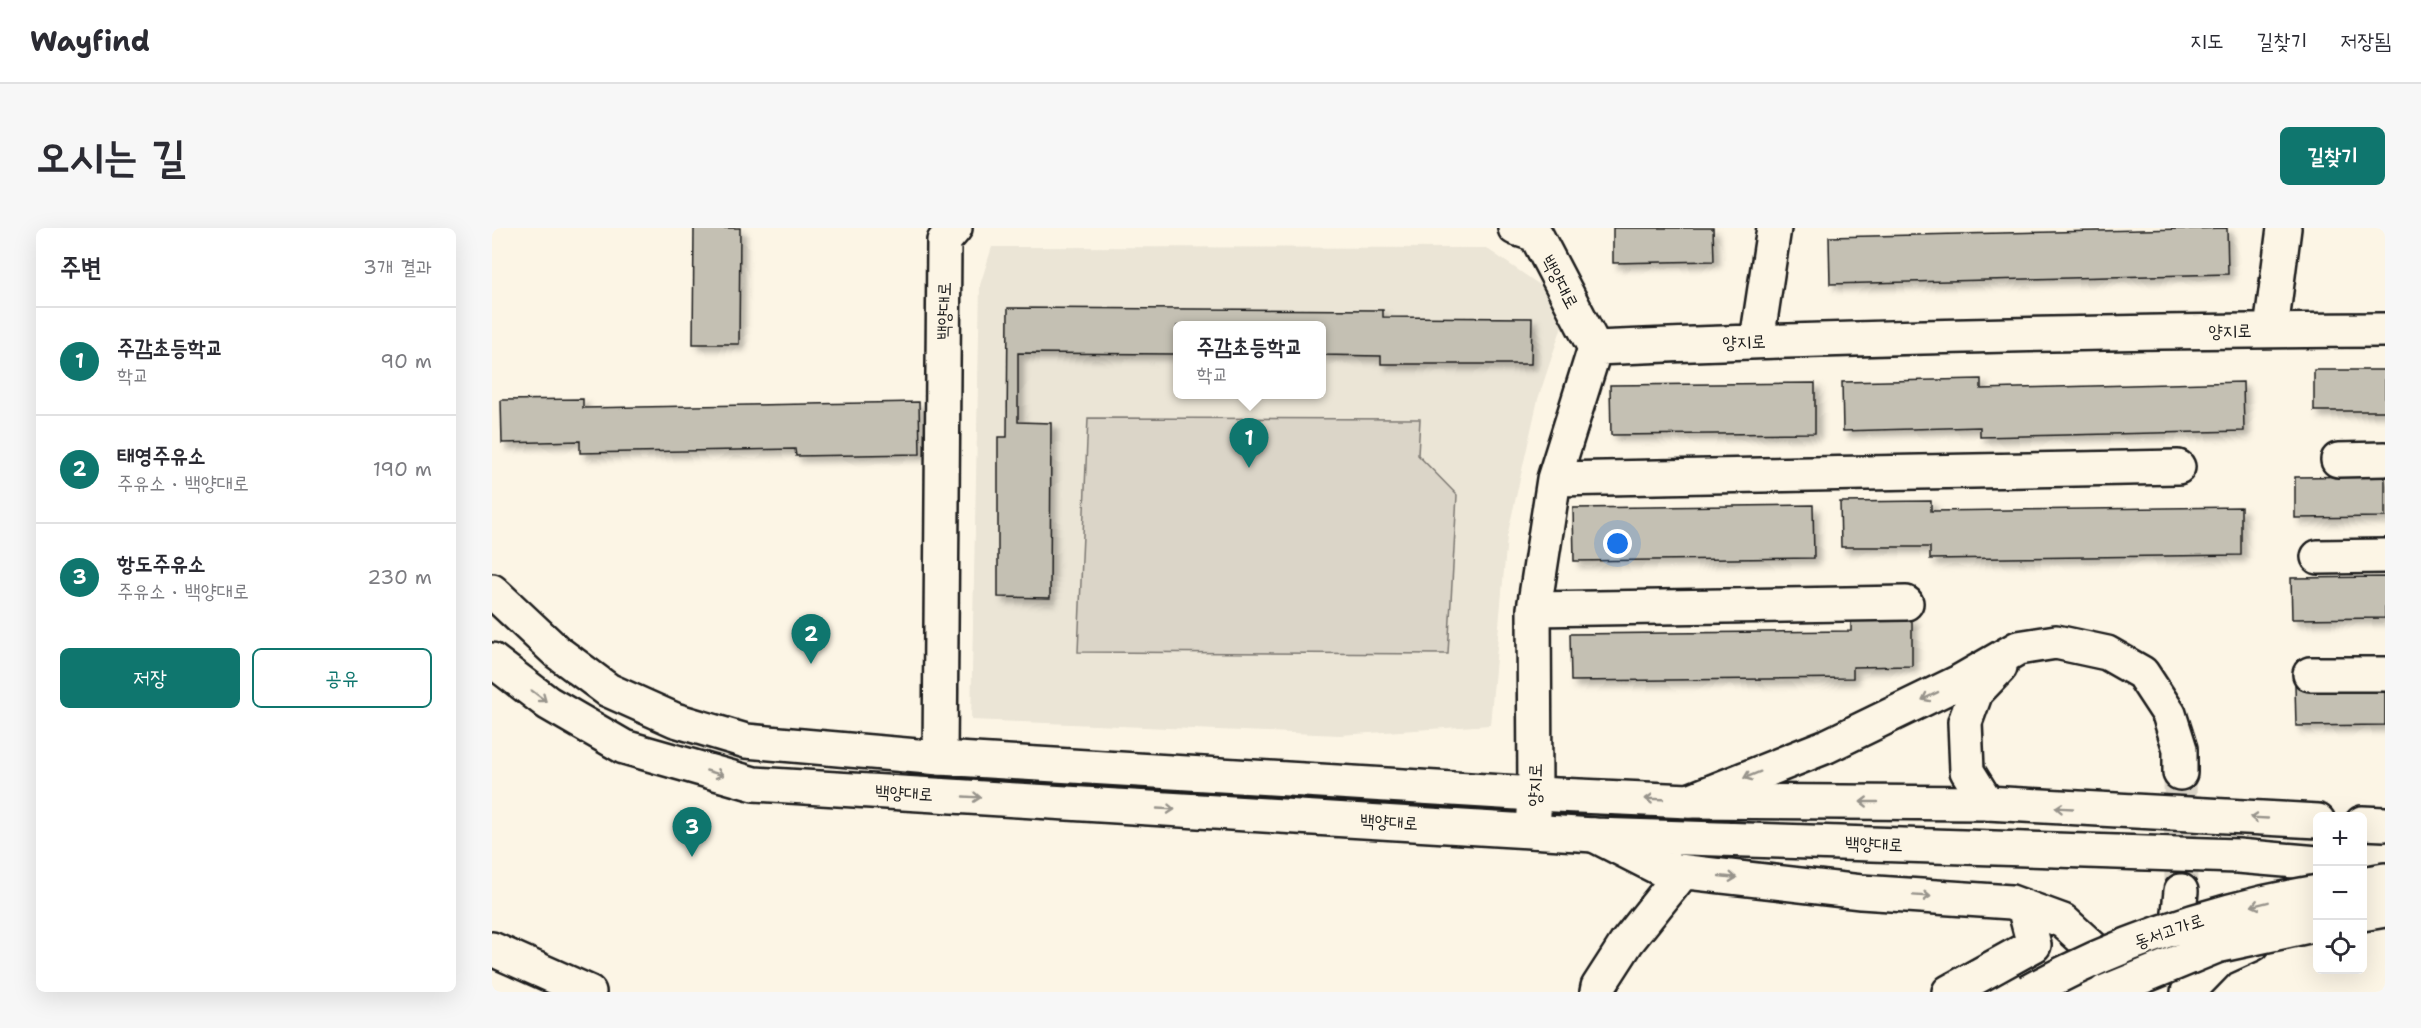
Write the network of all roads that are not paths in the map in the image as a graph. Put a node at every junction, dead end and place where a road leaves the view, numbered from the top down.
1 (955, 228) edge
2 (1515, 228) edge
3 (1774, 228) edge
4 (2284, 228) edge
5 (2271, 330) junction
6 (2385, 330) edge
7 (1757, 341) junction
8 (1595, 348) junction
9 (2385, 459) edge
10 (2338, 460) dead end
11 (2178, 467) dead end
12 (1554, 479) junction
13 (2385, 556) edge
14 (2318, 557) dead end
15 (492, 591) edge
16 (1906, 603) dead end
17 (1534, 609) junction
18 (2019, 648) junction
19 (492, 660) edge
20 (2310, 674) dead end
21 (2385, 674) edge
22 (940, 758) junction
23 (2180, 774) tunnel mouth
24 (1535, 794) junction
25 (1689, 801) junction
26 (1987, 803) junction
27 (2313, 821) edge
28 (2367, 823) edge
29 (2385, 824) edge
30 (1533, 831) junction
31 (1594, 835) junction
32 (2313, 863) edge
33 (2367, 867) edge
34 (2385, 869) edge
35 (1683, 872) junction
36 (2385, 880) edge
37 (2367, 883) edge
38 (2181, 891) tunnel mouth
39 (2313, 893) edge
40 (2024, 907) junction
41 (2385, 910) edge
42 (2367, 913) edge
43 (2385, 921) edge
44 (2367, 922) edge
45 (2313, 923) edge
46 (2313, 924) edge
47 (492, 949) edge
48 (492, 967) edge
49 (569, 992) edge
50 (589, 992) edge
51 (1597, 992) edge
52 (1949, 992) edge
53 (2028, 992) edge
54 (2104, 992) edge
55 (2141, 992) edge
56 (2170, 992) edge
57 (2188, 992) edge

1 - 22 main road, 백양대로
2 - 8 main road, 백양대로
3 - 7 main road
4 - 5 main road
5 - 6 main road, 양지로
5 - 7 main road, 양지로
7 - 8 main road, 양지로
8 - 12 main road, 양지로
9 - 10 main road
11 - 12 main road
12 - 17 main road, 양지로
13 - 14 main road
15 - 22 main road, 백양대로
16 - 17 main road
17 - 24 main road, 양지로
18 - 23 main road
18 -> 25 main road
18 - 26 main road
19 -> 30 main road, 백양대로
20 - 21 main road
22 - 24 main road, 백양대로
25 -> 24 main road, 백양대로
24 - 30 main road, 양지로
26 -> 25 main road, 백양대로
27 -> 26 main road, 백양대로
28 - 29 main road
30 - 31 main road, 백양대로
31 - 32 main road, 백양대로
31 - 35 main road
33 - 34 main road
35 -> 40 main road
35 - 51 main road
36 - 37 main road
38 - 56 main road
39 -> 53 main road, 동서고가로, bridge
40 - 52 main road
40 - 55 main road
41 - 42 main road
43 - 44 main road
45 - 57 main road
46 - 54 main road, 동서고가로, bridge
47 - 50 main road
48 - 49 main road

